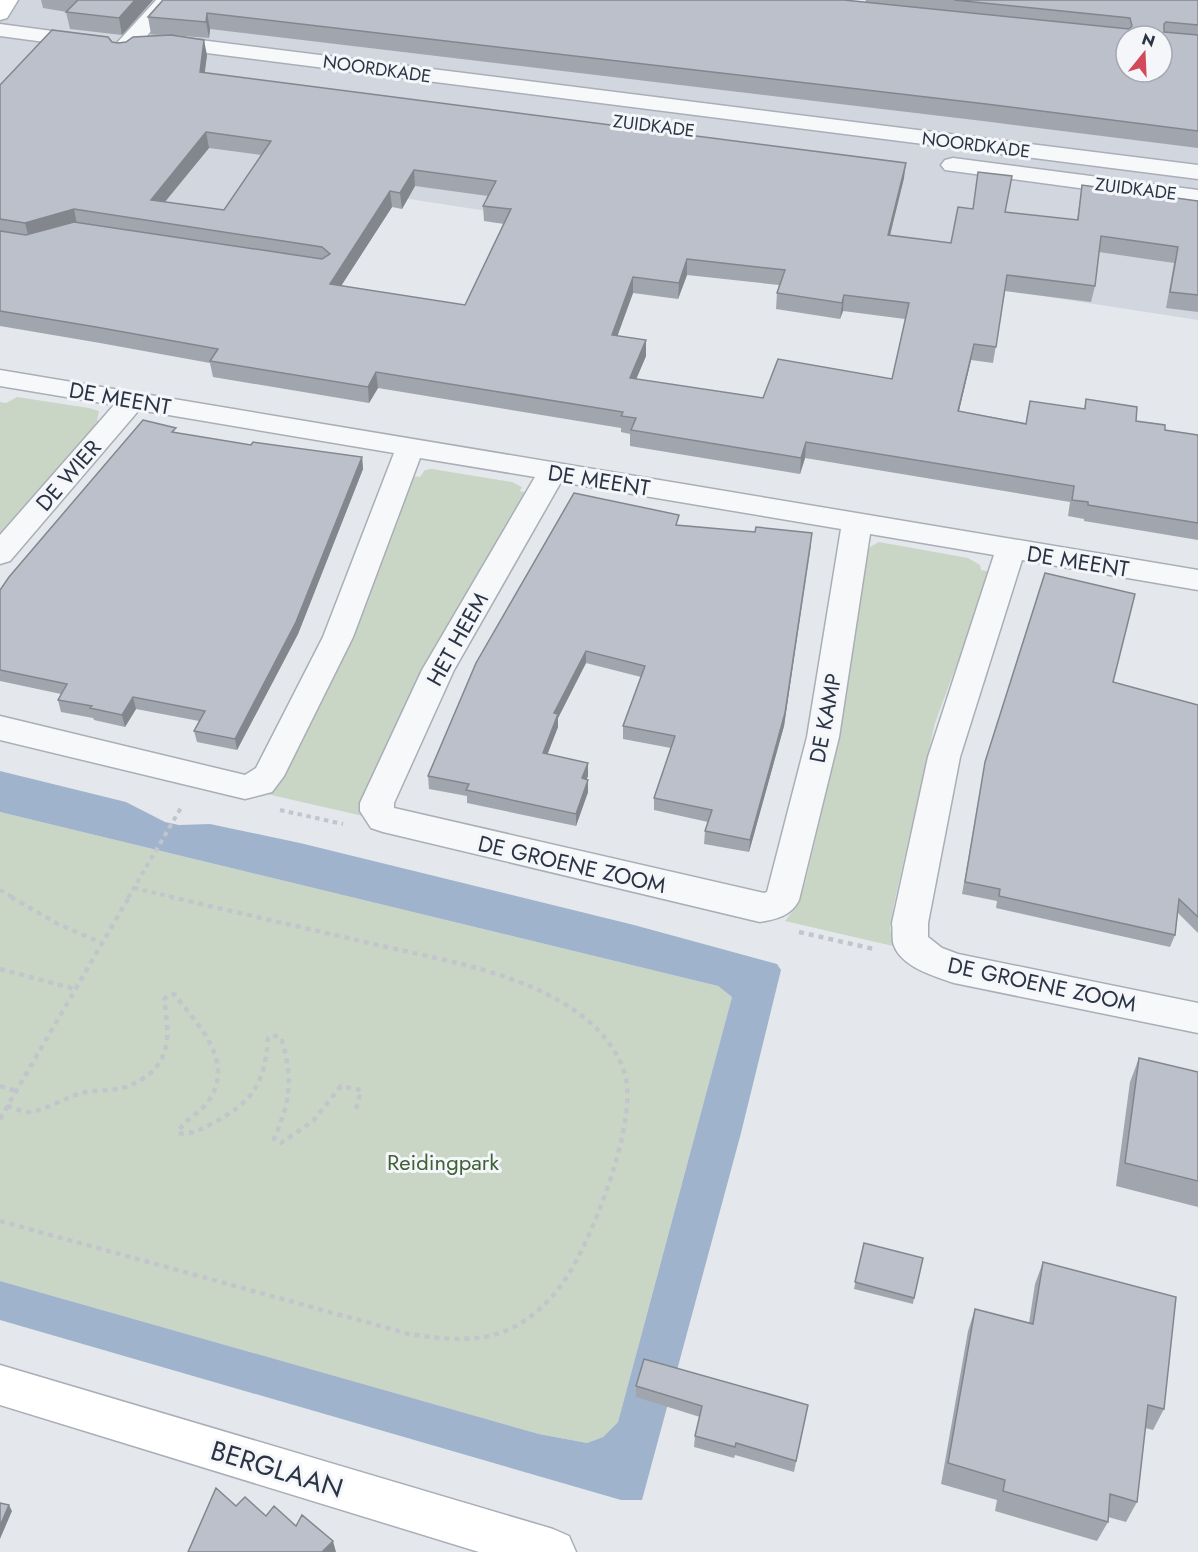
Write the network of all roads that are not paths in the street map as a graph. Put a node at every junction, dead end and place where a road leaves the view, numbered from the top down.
1 (168, 0) edge
2 (0, 30) edge
3 (122, 46) junction
4 (515, 108) dead end
5 (931, 162) dead end
6 (1198, 172) edge
7 (1198, 197) edge
8 (0, 378) edge
9 (133, 400) junction
10 (410, 447) junction
11 (552, 473) junction
12 (857, 522) junction
13 (1010, 549) junction
14 (1, 551) edge
15 (1198, 580) edge
16 (0, 728) edge
17 (380, 815) joint
18 (766, 907) joint
19 (1198, 1018) edge
20 (0, 1385) edge
21 (553, 1552) edge

1 - 3 street
2 - 3 street, NOORDKADE
3 - 4 street
3 - 6 street, NOORDKADE
5 - 7 street, ZUIDKADE
8 - 9 street, DE MEENT
9 - 10 street, DE MEENT
9 - 14 street, DE WIER
10 - 11 street, DE MEENT
10 - 16 street
11 - 12 street, DE MEENT
11 - 17 street, HET HEEM
12 - 13 street, DE MEENT
12 - 18 street, DE KAMP
13 - 15 street, DE MEENT
13 - 19 street, DE GROENE ZOOM
17 - 18 street, DE GROENE ZOOM
20 - 21 main road, BERGLAAN

